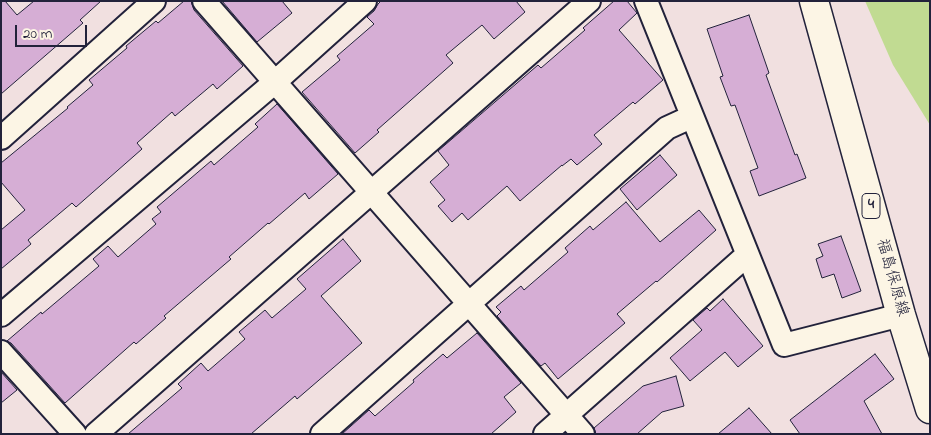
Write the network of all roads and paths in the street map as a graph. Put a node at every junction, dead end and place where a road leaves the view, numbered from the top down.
1 (154, 1) edge
2 (204, 1) edge
3 (365, 1) edge
4 (589, 1) edge
5 (646, 1) edge
6 (814, 1) edge
7 (274, 82) junction
8 (692, 116) junction
9 (1, 138) edge
10 (371, 192) junction
11 (747, 255) junction
12 (469, 304) junction
13 (1, 315) edge
14 (901, 315) junction
15 (1, 352) edge
16 (930, 410) edge
17 (566, 415) junction
18 (76, 434) edge
19 (96, 434) edge
20 (322, 434) edge
21 (545, 434) edge
22 (583, 434) edge

1 - 9 street
2 - 7 street
3 - 7 street
4 - 10 street
5 - 8 street
6 - 14 main road, 福島保原線 / 4
7 - 10 street
7 - 13 street
8 - 11 street
8 - 12 street
10 - 12 street
10 - 19 street
11 - 14 street
11 - 17 street
12 - 17 street
12 - 20 street
14 - 16 main road, 福島保原線 / 4
15 - 18 street
17 - 21 street
17 - 22 street

